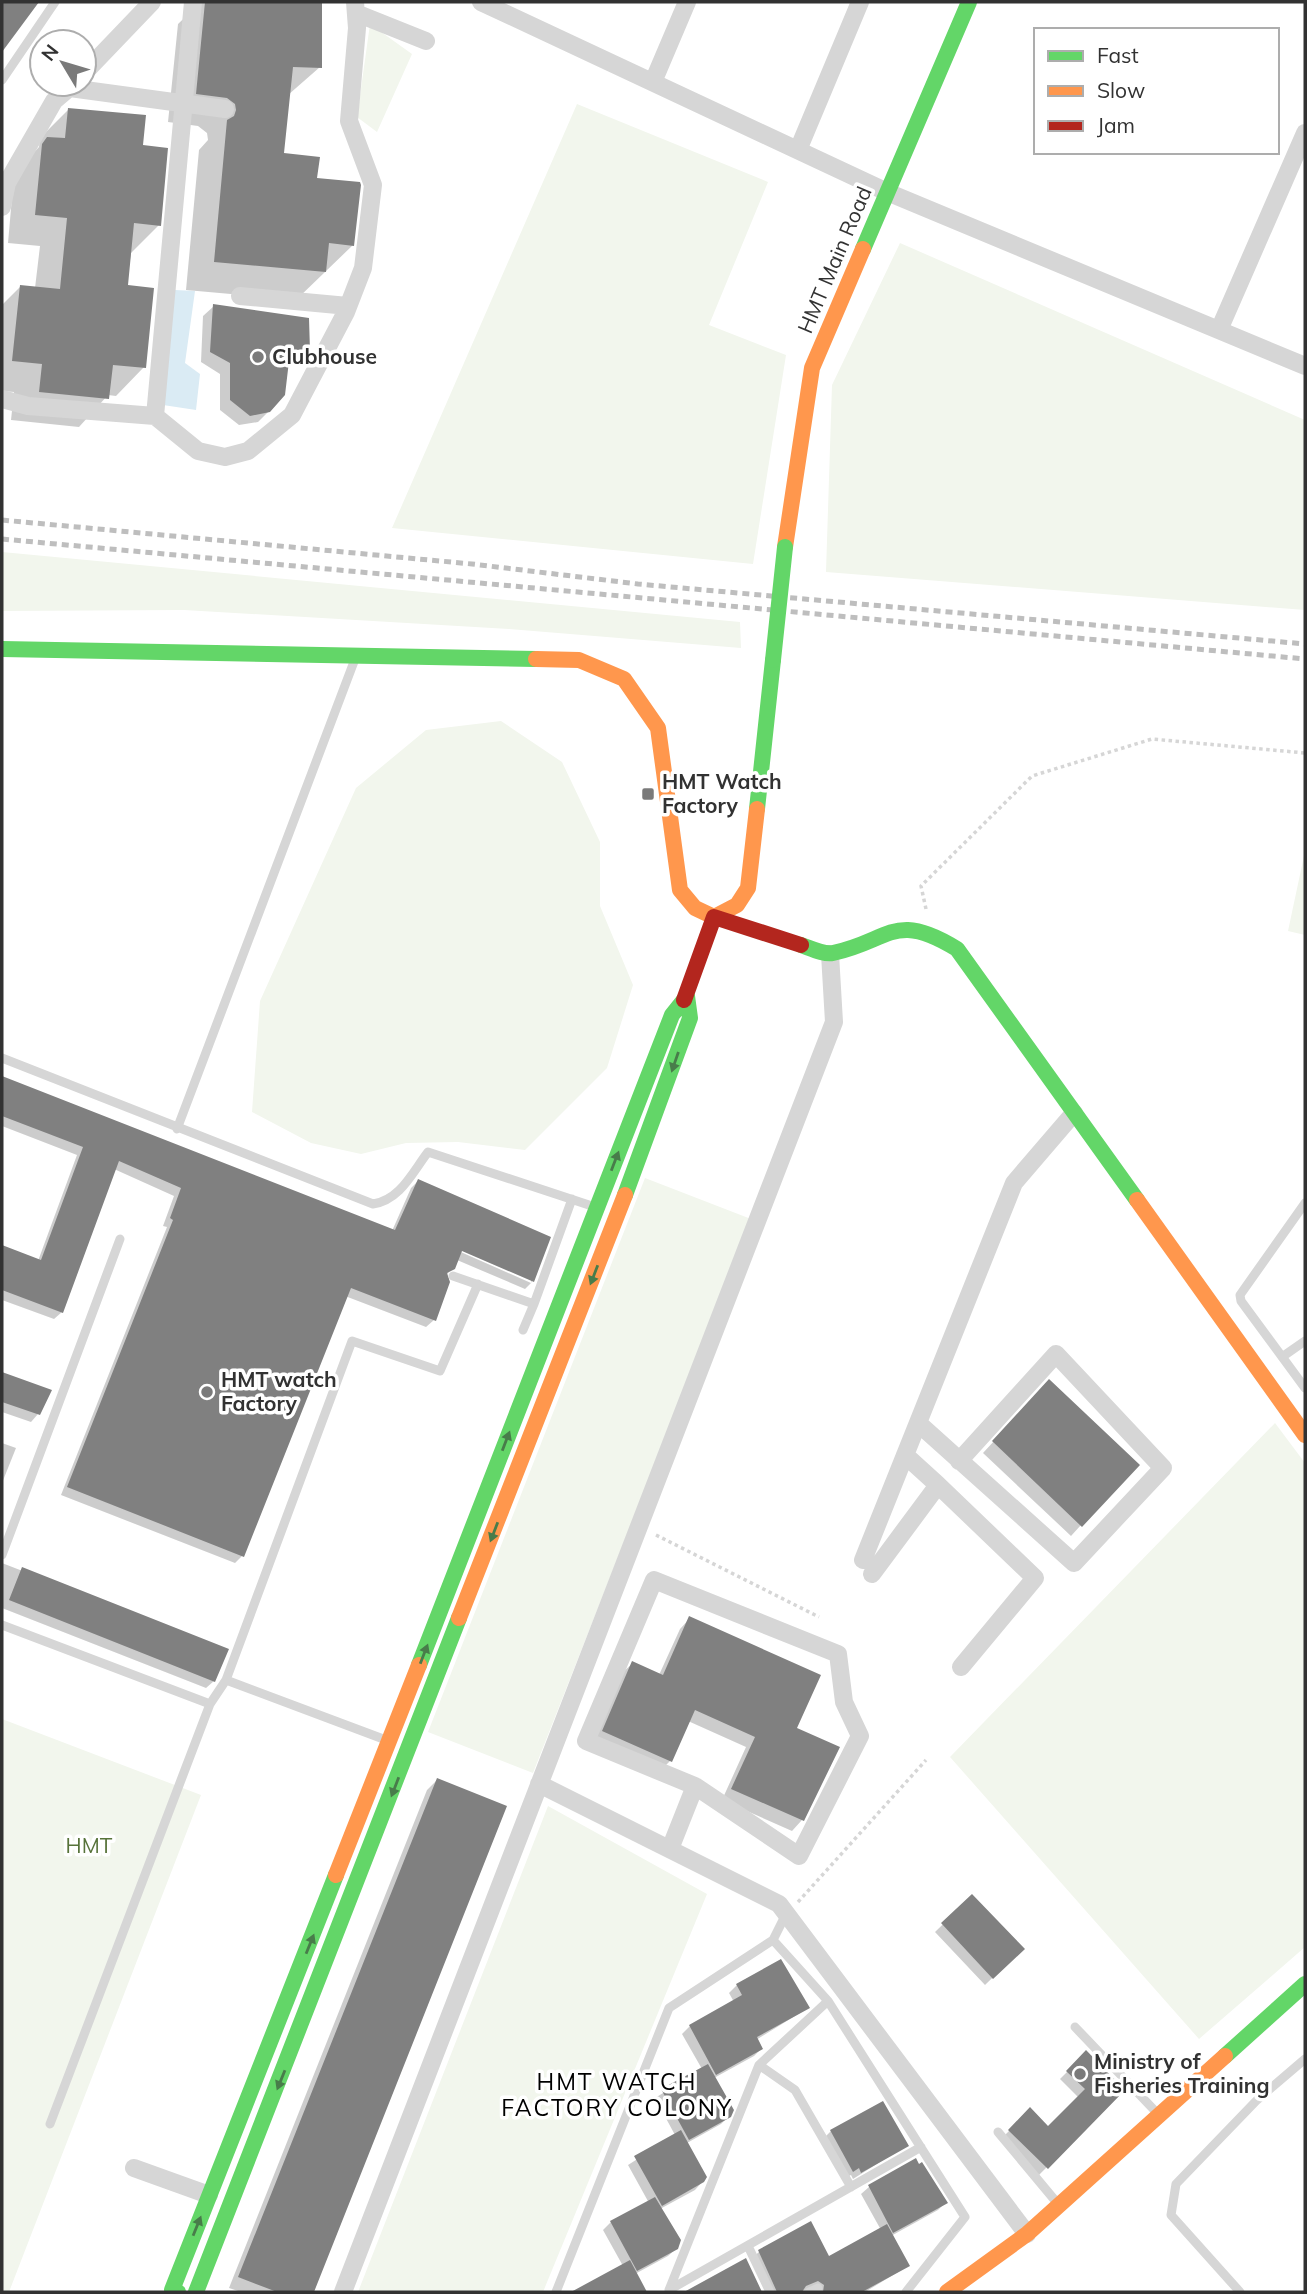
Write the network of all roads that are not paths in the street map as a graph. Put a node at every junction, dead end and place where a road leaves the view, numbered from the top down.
1 (55, 2) edge
2 (152, 2) edge
3 (193, 2) edge
4 (481, 2) edge
5 (687, 2) edge
6 (860, 2) edge
7 (969, 2) edge
8 (355, 7) edge
9 (426, 41) dead end
10 (98, 58) edge
11 (2, 80) edge
12 (653, 82) junction
13 (98, 90) edge
14 (58, 98) edge
15 (183, 103) junction
16 (225, 110) dead end
17 (1305, 133) edge
18 (798, 150) junction
19 (887, 192) junction
20 (2, 207) edge
21 (240, 296) dead end
22 (348, 306) junction
23 (1219, 330) junction
24 (1305, 366) edge
25 (2, 399) edge
26 (155, 416) junction
27 (2, 649) edge
28 (356, 657) junction
29 (713, 917) junction
30 (830, 954) junction
31 (687, 996) junction
32 (2, 1058) edge
33 (1074, 1113) junction
34 (177, 1129) junction
35 (572, 1199) junction
36 (1305, 1203) edge
37 (597, 1207) junction
38 (120, 1239) dead end
39 (453, 1276) dead end
40 (478, 1284) junction
41 (534, 1304) junction
42 (523, 1330) dead end
43 (1305, 1341) edge
44 (1282, 1357) junction
45 (1305, 1388) edge
46 (918, 1423) junction
47 (1305, 1435) edge
48 (905, 1455) junction
49 (959, 1461) junction
50 (938, 1485) junction
51 (2, 1519) edge
52 (13, 1523) junction
53 (2, 1555) edge
54 (2, 1625) edge
55 (961, 1667) dead end
56 (226, 1680) junction
57 (210, 1704) junction
58 (390, 1741) junction
59 (539, 1784) junction
60 (695, 1786) junction
61 (670, 1850) junction
62 (786, 1914) junction
63 (773, 1940) junction
64 (1305, 1984) edge
65 (828, 2001) junction
66 (284, 2007) junction
67 (306, 2016) junction
68 (1076, 2027) dead end
69 (1305, 2059) edge
70 (759, 2065) junction
71 (1159, 2116) junction
72 (50, 2124) dead end
73 (999, 2132) dead end
74 (921, 2147) junction
75 (134, 2168) dead end
76 (851, 2187) junction
77 (209, 2195) junction
78 (1059, 2205) junction
79 (1027, 2234) junction
80 (748, 2246) junction
81 (174, 2291) edge
82 (196, 2292) edge
83 (342, 2292) edge
84 (556, 2292) edge
85 (770, 2292) edge
86 (906, 2292) edge
87 (947, 2292) edge
88 (1240, 2292) edge

1 - 11 lane
2 - 10 street
3 - 15 street
4 - 12 street
5 - 12 street
6 - 18 street
7 - 19 street, HMT Main Road
8 - 9 street
8 - 22 street
12 - 18 street
13 - 15 street
14 - 20 street
15 - 16 street
15 - 26 street
17 - 23 street
18 - 19 street
19 - 23 street
19 - 29 street, HMT Main Road, bridge
21 - 22 street
22 - 26 street
23 - 24 street
25 - 26 street
27 - 28 street
28 - 29 street
28 - 34 lane
29 - 30 street
29 - 31 street
30 - 33 street
30 - 59 street
37 -> 31 street
31 -> 67 street
32 - 34 lane
33 - 46 street
33 - 47 street
34 - 35 lane
35 - 37 lane
35 - 41 lane
36 - 44 lane
58 -> 37 street
38 - 52 lane
39 - 40 lane
40 - 41 lane
40 - 56 lane
41 - 42 lane
43 - 44 lane
44 - 45 lane
46 - 48 street
46 - 49 street
48 - 50 street
48 - 50 street
49 - 49 street
50 - 55 street
51 - 52 lane
52 - 53 lane
54 - 57 lane
56 - 57 lane
56 - 58 lane
57 - 72 lane
66 -> 58 street
59 - 61 street
59 - 83 street
60 - 60 street
60 - 61 street
61 - 62 street
62 - 63 lane
62 - 79 street
63 - 65 lane
63 - 84 lane
64 - 71 street
65 - 70 lane
65 - 74 lane
66 - 67 street
66 - 77 street
67 -> 82 street
68 - 71 lane
69 - 88 lane
70 - 76 lane
70 - 80 lane
71 - 78 street
73 - 78 lane
74 - 76 lane
74 - 86 lane
75 - 77 street
76 - 80 lane
81 -> 77 street
78 - 79 street
79 - 87 street
80 - 85 lane

